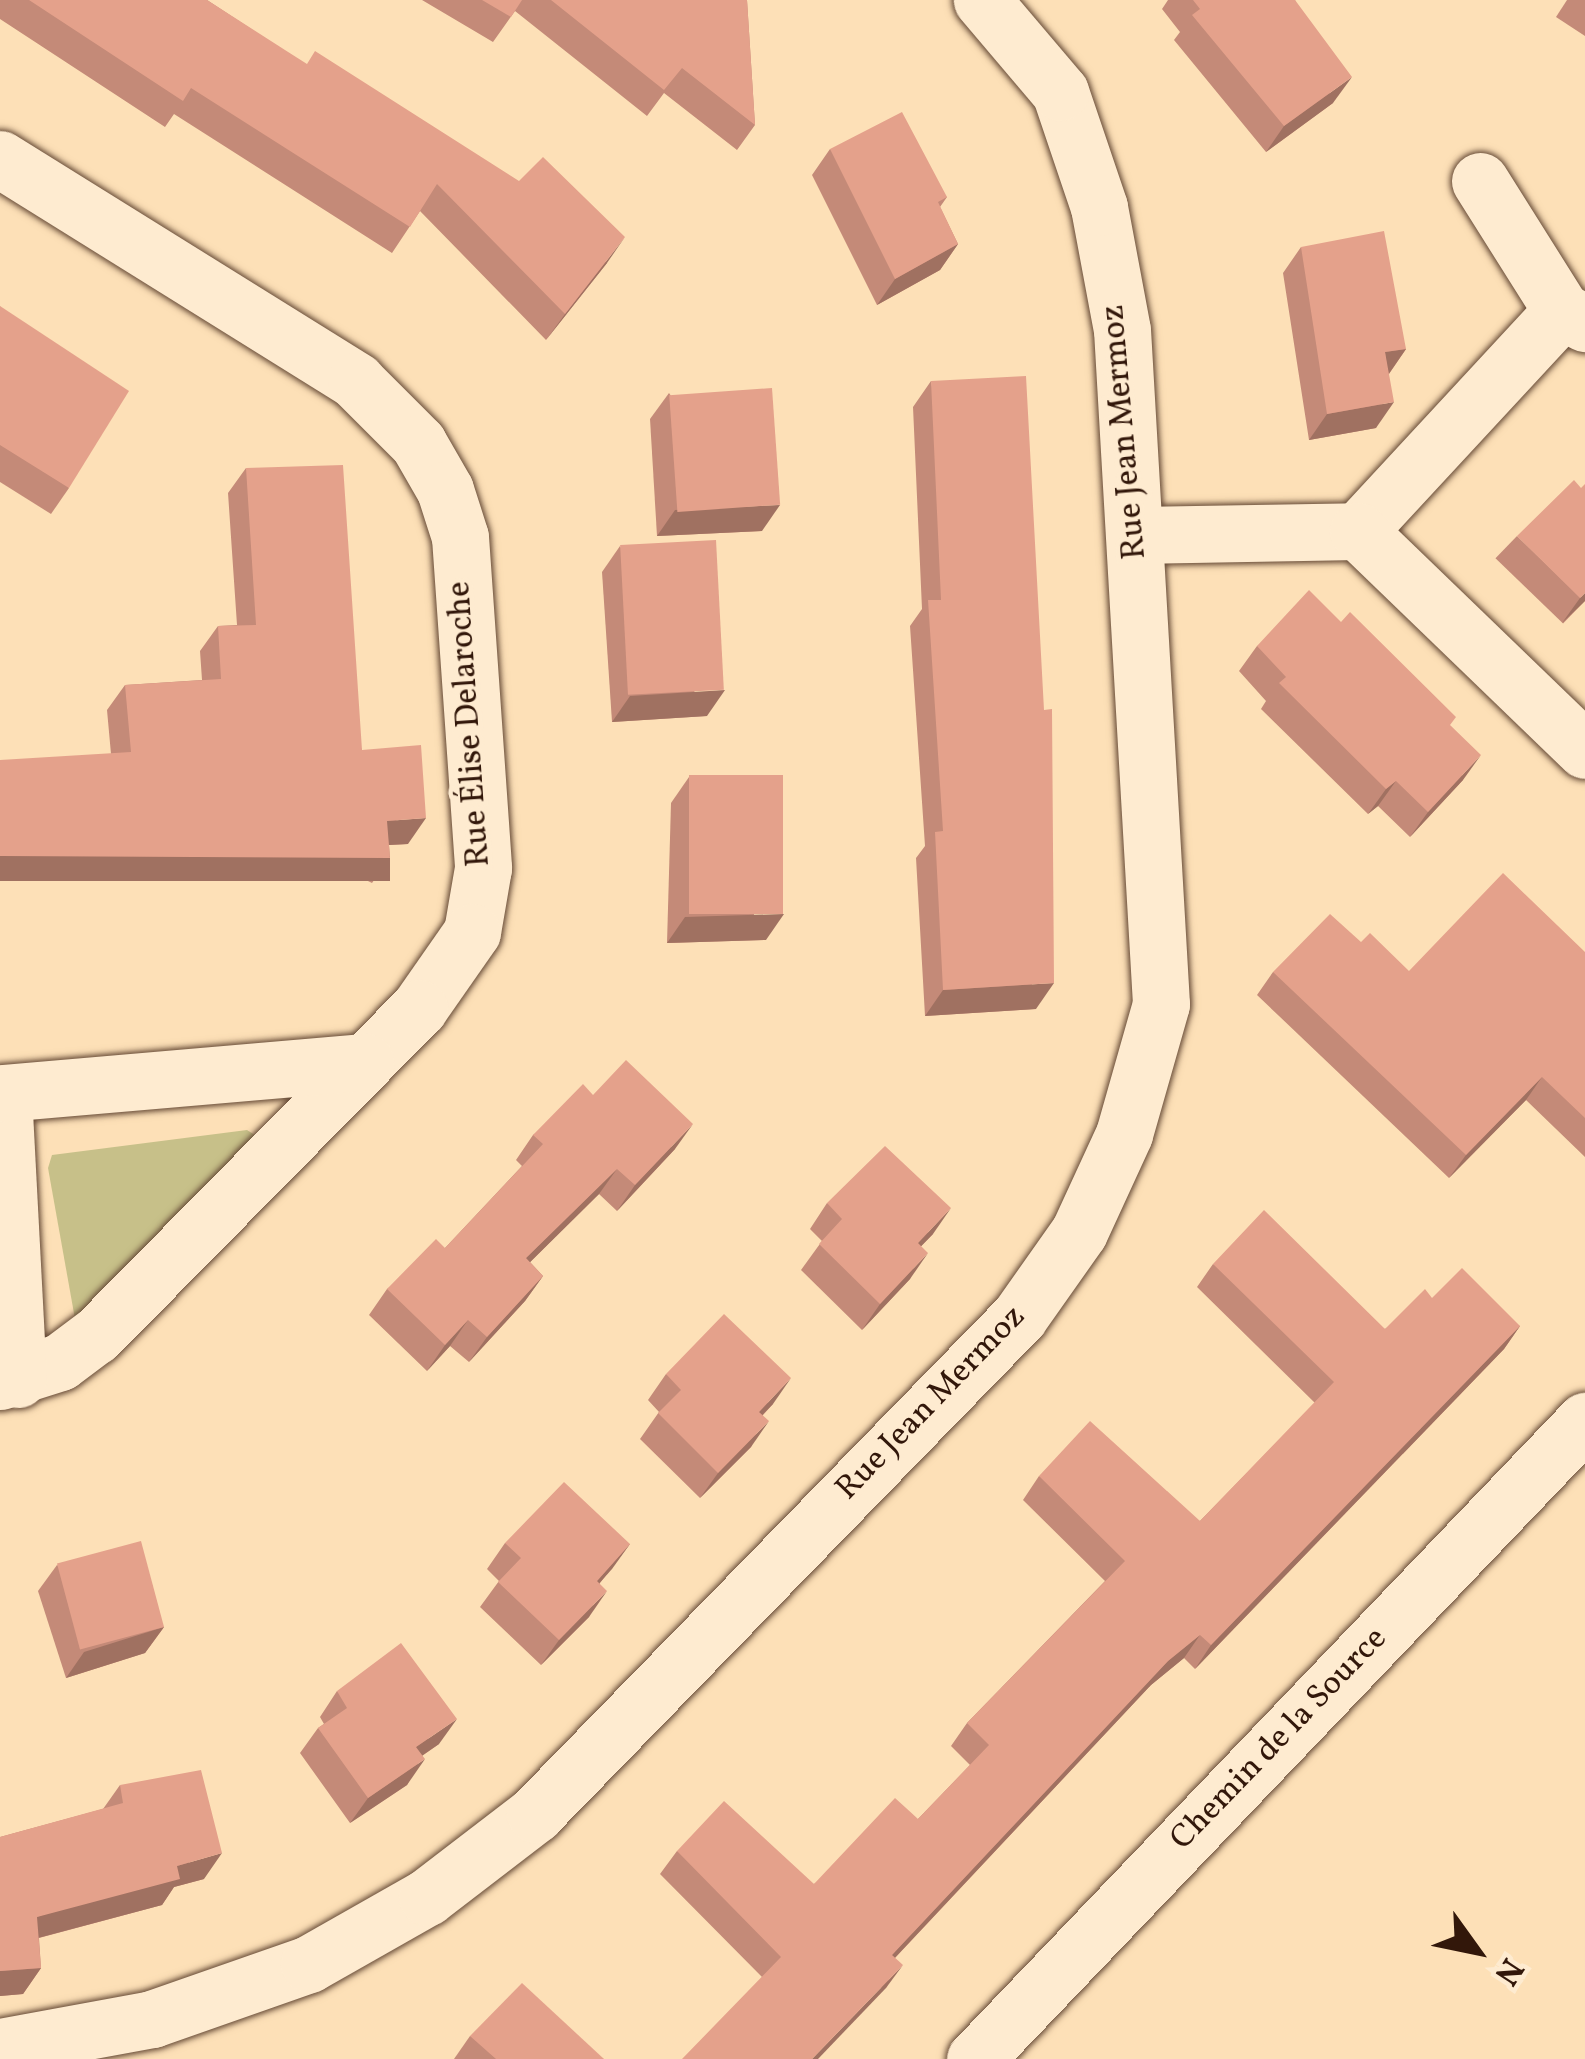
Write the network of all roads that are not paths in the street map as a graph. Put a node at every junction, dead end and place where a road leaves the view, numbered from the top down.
1 (982, 0) edge
2 (0, 159) edge
3 (1480, 181) dead end
4 (1574, 317) edge
5 (1358, 531) junction
6 (1136, 536) junction
7 (1585, 750) edge
8 (366, 1062) junction
9 (9, 1380) edge
10 (1585, 1420) edge
11 (164, 2039) edge
12 (0, 2047) edge
13 (975, 2059) edge

1 - 6 street, Rue Jean Mermoz
2 - 8 street, Rue Élise Delaroche
3 - 4 street
4 - 5 street
5 - 6 street
5 - 7 street
6 - 11 street, Rue Jean Mermoz
8 - 9 street, Rue Élise Delaroche
8 - 9 street
10 - 13 street, Chemin de la Source
11 - 12 street, Rue Jean Mermoz

